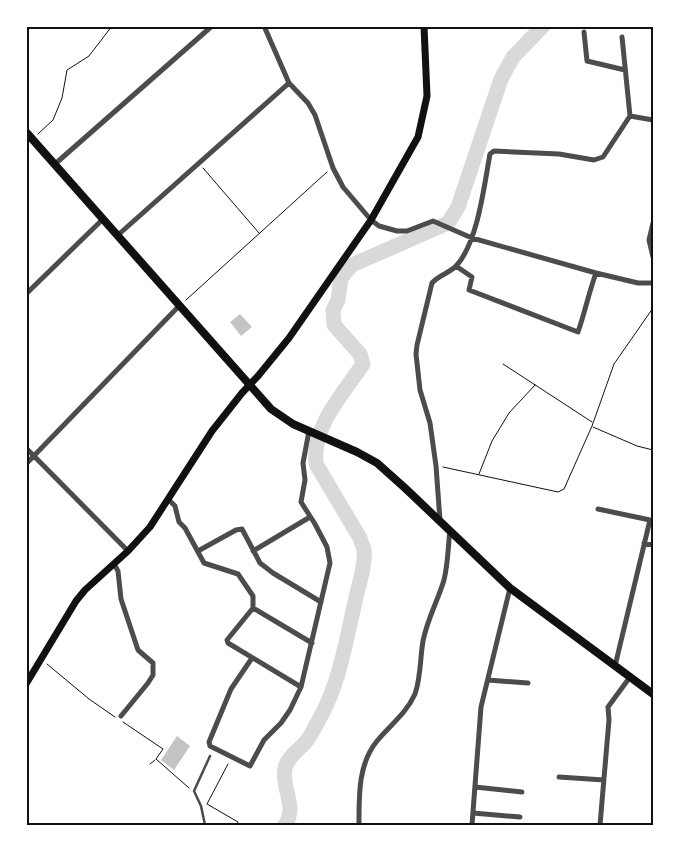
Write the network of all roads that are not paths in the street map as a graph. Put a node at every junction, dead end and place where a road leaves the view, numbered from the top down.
1 (212, 26) edge
2 (264, 26) edge
3 (424, 26) edge
4 (584, 32) dead end
5 (622, 37) dead end
6 (625, 70) junction
7 (290, 83) junction
8 (630, 116) junction
9 (653, 120) edge
10 (26, 132) edge
11 (55, 164) junction
12 (103, 219) junction
13 (371, 220) junction
14 (653, 223) edge
15 (118, 235) junction
16 (472, 238) junction
17 (653, 257) edge
18 (456, 266) junction
19 (596, 272) junction
20 (653, 283) edge
21 (26, 294) edge
22 (179, 306) junction
23 (250, 385) junction
24 (311, 432) junction
25 (26, 448) edge
26 (34, 456) junction
27 (26, 464) edge
28 (168, 499) junction
29 (598, 508) dead end
30 (310, 517) junction
31 (440, 520) junction
32 (450, 530) junction
33 (644, 543) junction
34 (653, 546) edge
35 (128, 551) junction
36 (198, 551) junction
37 (253, 551) junction
38 (114, 564) junction
39 (510, 588) junction
40 (321, 602) junction
41 (253, 608) junction
42 (312, 642) junction
43 (252, 658) junction
44 (615, 666) junction
45 (630, 677) junction
46 (488, 680) junction
47 (26, 684) edge
48 (528, 684) dead end
49 (300, 687) junction
50 (653, 694) edge
51 (121, 716) dead end
52 (210, 756) dead end
53 (559, 777) dead end
54 (604, 780) junction
55 (475, 787) junction
56 (522, 792) dead end
57 (472, 813) junction
58 (520, 817) dead end
59 (205, 825) edge
60 (359, 825) edge
61 (472, 825) edge
62 (600, 825) edge

1 - 11 street
2 - 7 street
3 - 13 main road
4 - 6 street
5 - 6 street
6 - 8 street
7 - 13 street
7 - 15 street
8 - 9 street
8 - 16 street
10 - 11 main road
11 - 12 main road
12 - 15 main road
12 - 21 street
13 - 16 street
13 - 23 main road
14 - 17 street
15 - 22 main road
16 - 18 street
16 - 19 street
18 - 19 street
18 - 31 street
19 - 20 street
22 - 23 main road
22 - 26 street
23 - 24 main road
23 - 28 main road
24 - 30 street
24 - 31 main road
25 - 26 street
26 - 27 street
26 - 35 street
28 - 35 main road
28 - 36 street
29 - 33 street
30 - 37 street
30 - 40 street
31 - 32 main road
32 - 39 main road
32 - 60 street
33 - 34 street
33 - 44 street
35 - 38 main road
36 - 37 street
36 - 41 street
37 - 40 street
38 - 47 main road
38 - 51 street
39 - 44 main road
39 - 46 street
40 - 42 street
41 - 42 street
41 - 43 street
42 - 49 street
43 - 49 street
43 - 49 street
44 - 45 main road
45 - 50 main road
45 - 54 street
46 - 48 street
46 - 55 street
52 - 59 lane
53 - 54 street
54 - 62 street
55 - 56 street
55 - 57 street
57 - 58 street
57 - 61 street

